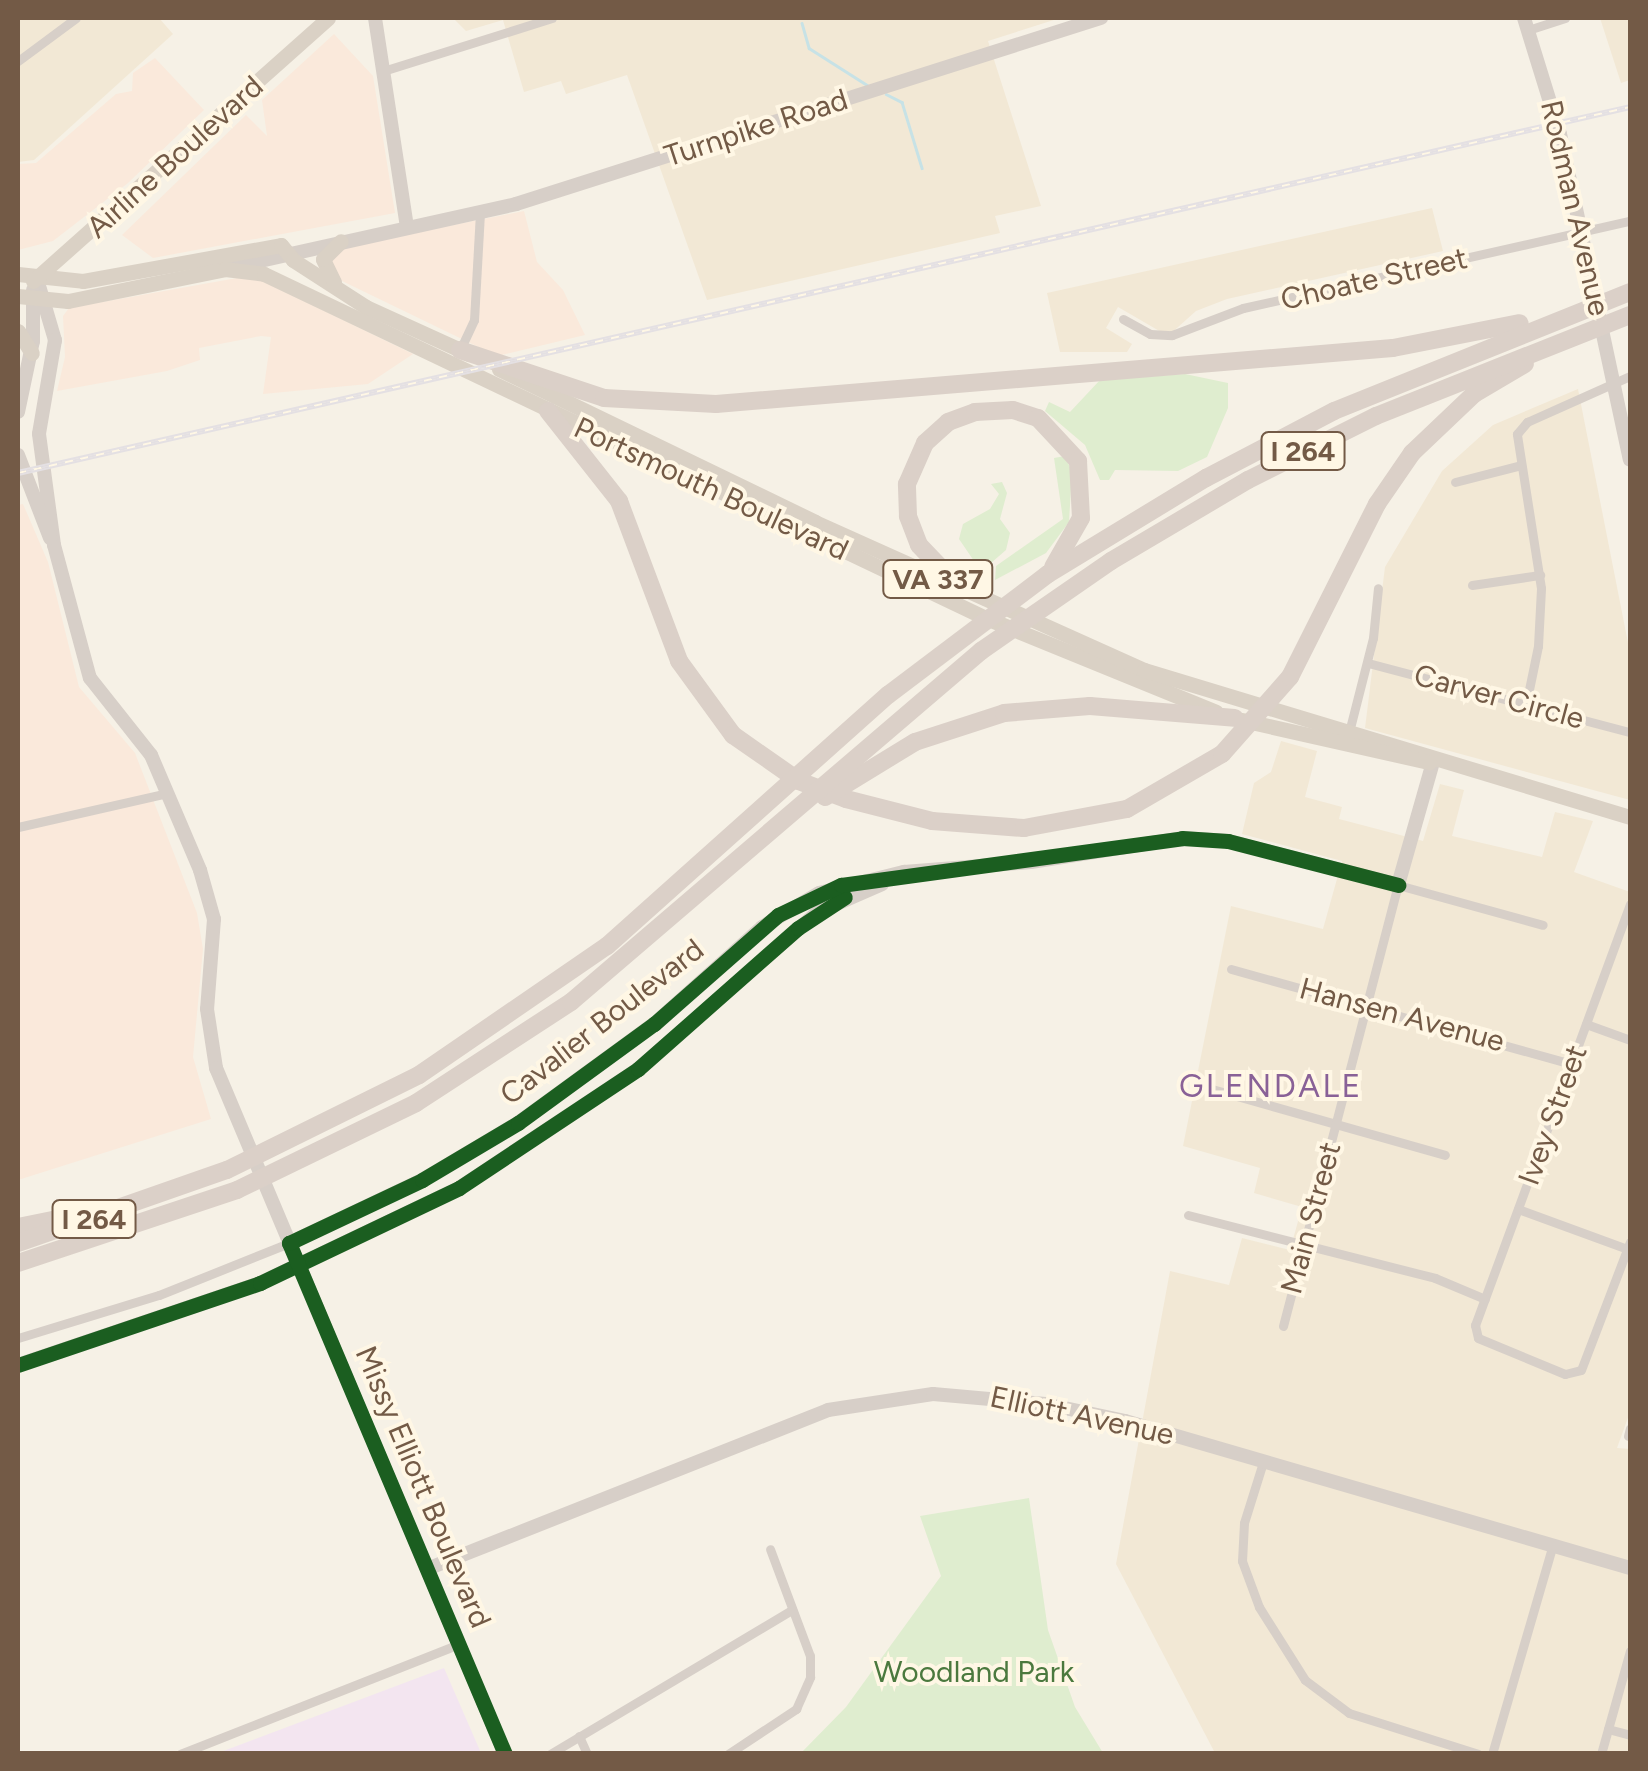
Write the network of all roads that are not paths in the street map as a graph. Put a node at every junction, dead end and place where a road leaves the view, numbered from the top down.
1 (76, 18) edge
2 (328, 18) edge
3 (374, 18) edge
4 (552, 18) edge
5 (1101, 18) edge
6 (1565, 18) edge
7 (1526, 24) edge
8 (18, 61) edge
9 (383, 70) junction
10 (480, 213) junction
11 (1630, 222) edge
12 (407, 226) junction
13 (1581, 233) junction
14 (341, 241) junction
15 (283, 249) junction
16 (225, 270) junction
17 (18, 274) edge
18 (36, 279) junction
19 (284, 284) junction
20 (1626, 293) edge
21 (348, 295) junction
22 (22, 296) edge
23 (48, 302) junction
24 (366, 306) junction
25 (1570, 314) junction
26 (1629, 316) edge
27 (1124, 319) dead end
28 (18, 331) edge
29 (1575, 335) junction
30 (460, 350) junction
31 (32, 353) junction
32 (1630, 376) edge
33 (1614, 384) junction
34 (548, 411) junction
35 (18, 414) edge
36 (39, 418) junction
37 (18, 455) edge
38 (1630, 460) edge
39 (1518, 466) junction
40 (1456, 482) dead end
41 (54, 545) junction
42 (1048, 574) junction
43 (1540, 575) junction
44 (1472, 585) dead end
45 (1378, 588) dead end
46 (962, 590) junction
47 (1368, 662) junction
48 (1526, 704) junction
49 (1235, 718) junction
50 (1630, 732) edge
51 (1348, 735) junction
52 (1433, 762) junction
53 (852, 769) junction
54 (168, 793) junction
55 (1630, 817) edge
56 (18, 827) edge
57 (951, 868) junction
58 (1398, 885) junction
59 (1630, 904) edge
60 (1543, 924) dead end
61 (762, 928) junction
62 (781, 944) junction
63 (1231, 968) dead end
64 (1366, 1006) junction
65 (1586, 1024) junction
66 (1630, 1040) edge
67 (1571, 1064) junction
68 (1212, 1089) dead end
69 (1336, 1124) junction
70 (1445, 1155) dead end
71 (169, 1192) junction
72 (1518, 1208) junction
73 (1188, 1214) dead end
74 (18, 1227) edge
75 (116, 1234) junction
76 (18, 1242) edge
77 (289, 1243) junction
78 (1304, 1244) junction
79 (1630, 1247) edge
80 (18, 1263) edge
81 (299, 1265) junction
82 (18, 1273) edge
83 (1485, 1298) junction
84 (1283, 1326) dead end
85 (18, 1338) edge
86 (18, 1365) edge
87 (1264, 1459) junction
88 (1553, 1544) junction
89 (770, 1549) dead end
90 (1630, 1568) edge
91 (428, 1569) junction
92 (792, 1610) junction
93 (460, 1644) junction
94 (1630, 1651) edge
95 (1608, 1729) junction
96 (1630, 1735) edge
97 (579, 1736) junction
98 (180, 1754) edge
99 (505, 1754) edge
100 (550, 1754) edge
101 (587, 1754) edge
102 (728, 1754) edge
103 (1478, 1754) edge
104 (1492, 1754) edge
105 (1601, 1754) edge

1 - 8 street
2 - 18 main road, Airline Boulevard
3 - 9 street
4 - 9 street
5 - 10 street, Turnpike Road
6 - 7 street
7 - 13 street, Rodman Avenue
9 - 12 street
10 - 12 street, Turnpike Road
10 - 30 street
11 - 13 street, Choate Street
12 - 14 street, Turnpike Road
12 - 15 street, Turnpike Road
13 - 27 street, Choate Street
13 - 33 street, Rodman Avenue
14 - 15 street, Turnpike Road
14 - 21 main road
15 - 16 street, Portsmouth Boulevard
15 - 18 main road
15 - 21 main road, Portsmouth Boulevard
16 - 19 main road, Portsmouth Boulevard
16 - 23 main road, Portsmouth Boulevard
17 - 18 main road
18 - 22 main road, Airline Boulevard
18 - 23 street, Missy Elliott Boulevard
19 - 24 main road
19 - 34 main road, Portsmouth Boulevard
20 - 25 highway, I 264
21 - 24 main road, Portsmouth Boulevard
22 - 23 main road, Portsmouth Boulevard
22 - 31 street
23 - 36 street, Missy Elliott Boulevard
24 - 30 main road, Portsmouth Boulevard
25 - 30 highway
25 - 42 highway, I 264
26 - 29 highway, I 264
28 - 31 main road
29 - 34 highway
29 - 53 highway, I 264
30 - 46 main road, Portsmouth Boulevard / VA 337
31 - 35 street
32 - 33 street
33 - 38 street, Rodman Avenue
33 - 39 street
34 - 49 main road, Portsmouth Boulevard / VA 337
35 - 36 street
36 - 41 street, Missy Elliott Boulevard
37 - 41 street, Missy Elliott Boulevard
39 - 40 street
39 - 43 street
41 - 54 street, Missy Elliott Boulevard
42 - 46 highway
42 - 71 highway, I 264
43 - 44 street
43 - 48 street
45 - 47 street
46 - 51 main road, Portsmouth Boulevard / VA 337
47 - 48 street, Carver Circle
47 - 51 street
48 - 50 street, Carver Circle
49 - 52 main road, Portsmouth Boulevard / VA 337
49 - 53 highway
51 - 52 main road, Portsmouth Boulevard / VA 337
52 - 55 main road, Portsmouth Boulevard / VA 337
52 - 58 street, Main Street
53 - 75 highway, I 264
54 - 56 street
54 - 77 street, Missy Elliott Boulevard
57 - 58 street, Cavalier Boulevard
57 - 61 street, Cavalier Boulevard
57 - 62 street, Cavalier Boulevard
58 - 60 street, Cavalier Boulevard
58 - 64 street, Main Street
59 - 65 street, Ivey Street
61 - 62 street
61 - 77 street, Cavalier Boulevard
62 - 81 street, Cavalier Boulevard
63 - 64 street, Hansen Avenue
64 - 67 street, Hansen Avenue
64 - 69 street, Main Street
65 - 66 street
65 - 67 street, Ivey Street
67 - 72 street, Ivey Street
68 - 69 street
69 - 70 street
69 - 78 street, Main Street
71 - 74 highway
71 - 76 highway, I 264
72 - 79 street
72 - 83 street, Ivey Street
73 - 78 street
75 - 80 highway, I 264
75 - 82 highway
77 - 81 street, Missy Elliott Boulevard
77 - 85 street, Cavalier Boulevard
78 - 83 street
78 - 84 street, Main Street
79 - 83 street, Ivey Street
81 - 86 street, Cavalier Boulevard
81 - 91 street, Missy Elliott Boulevard
87 - 88 street, Elliott Avenue
87 - 91 street, Elliott Avenue
87 - 103 street
88 - 90 street, Elliott Avenue
88 - 104 street
89 - 92 street
91 - 93 street, Missy Elliott Boulevard
92 - 97 street
92 - 102 street
93 - 98 street
93 - 99 street, Missy Elliott Boulevard
94 - 95 street
95 - 96 street
95 - 105 street
97 - 100 street
97 - 101 street

